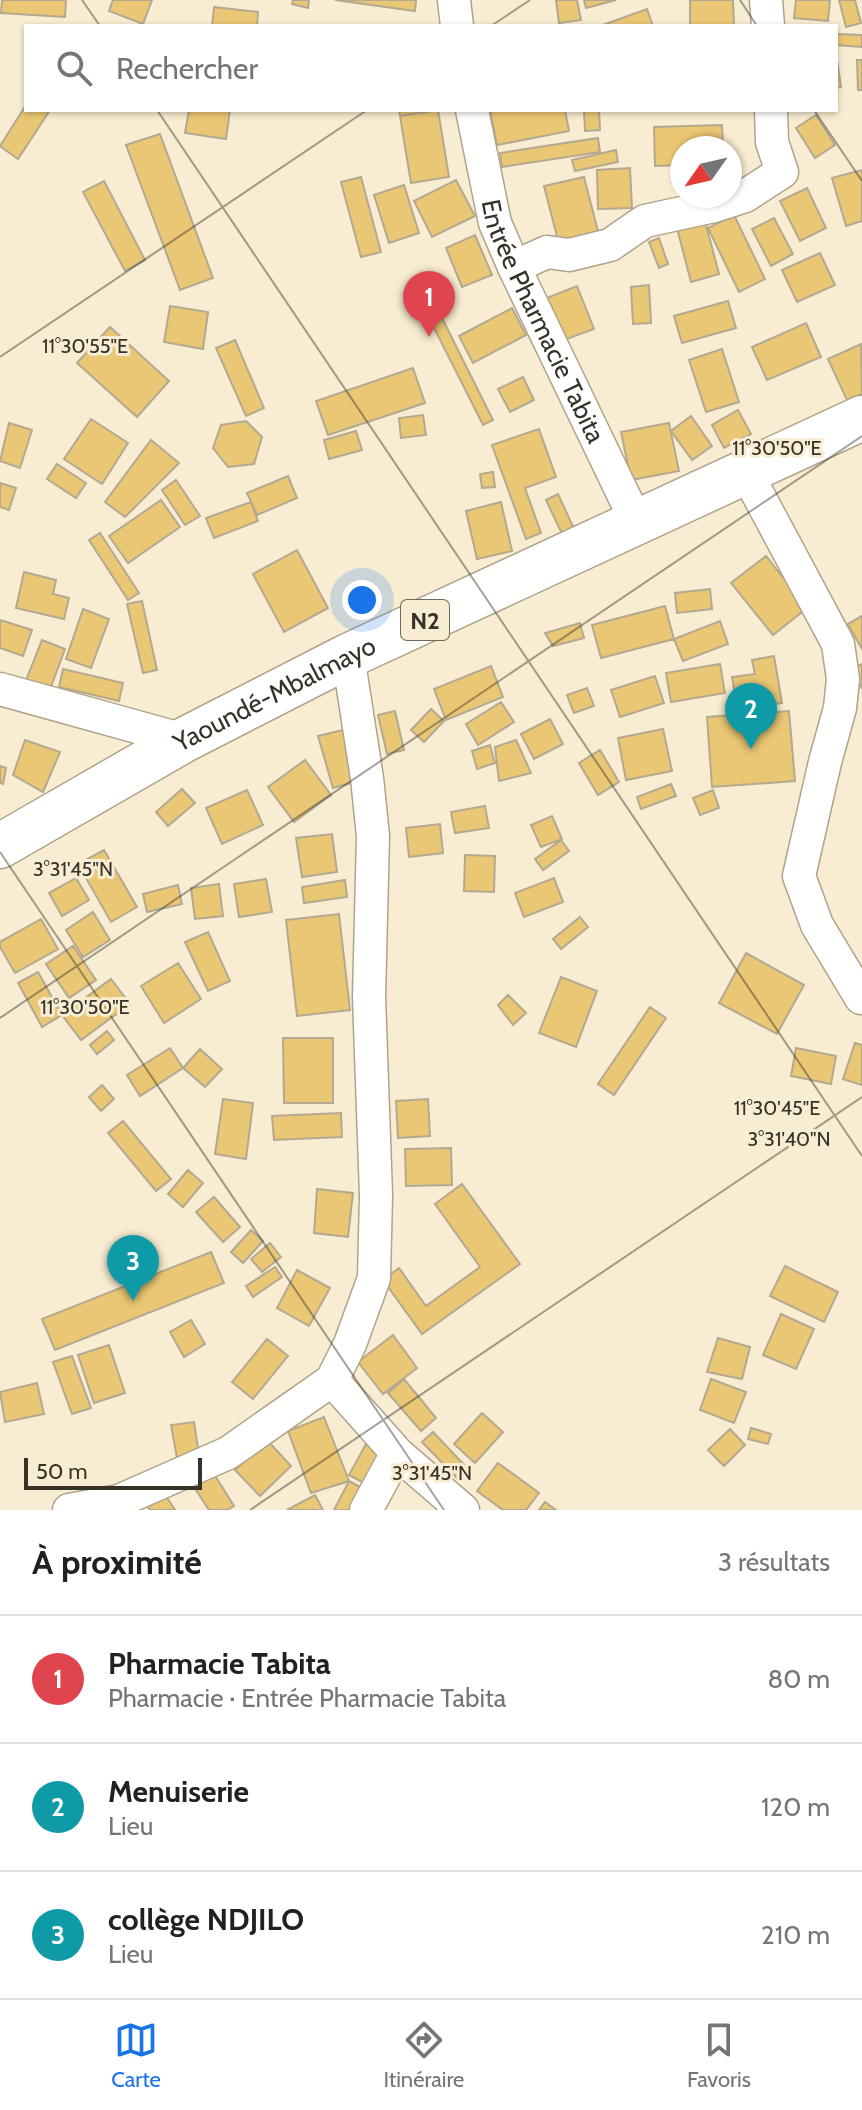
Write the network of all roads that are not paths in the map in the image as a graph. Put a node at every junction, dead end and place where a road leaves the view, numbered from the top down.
1 (454, 0) edge
2 (766, 0) edge
3 (457, 24) edge
4 (768, 24) edge
5 (472, 112) edge
6 (771, 112) edge
7 (514, 267) junction
8 (862, 418) edge
9 (746, 472) junction
10 (637, 523) junction
11 (348, 656) junction
12 (0, 689) edge
13 (184, 740) junction
14 (0, 846) edge
15 (861, 998) edge
16 (332, 1380) junction
17 (397, 1453) junction
18 (69, 1510) edge
19 (366, 1510) edge
20 (463, 1510) edge

1 - 3 street
2 - 4 street
5 - 7 street, Entrée Pharmacie Tabita
6 - 7 street
7 - 10 street, Entrée Pharmacie Tabita
8 - 9 highway, Yaoundé-Mbalmayo / N2
9 - 10 highway, Yaoundé-Mbalmayo / N2
9 - 15 street
10 - 11 highway, Yaoundé-Mbalmayo / N2
11 - 13 highway, Yaoundé-Mbalmayo / N2
11 - 16 street
12 - 13 street
13 - 14 highway, Yaoundé-Mbalmayo / N2
16 - 17 street
16 - 18 street
17 - 19 street
17 - 20 street

